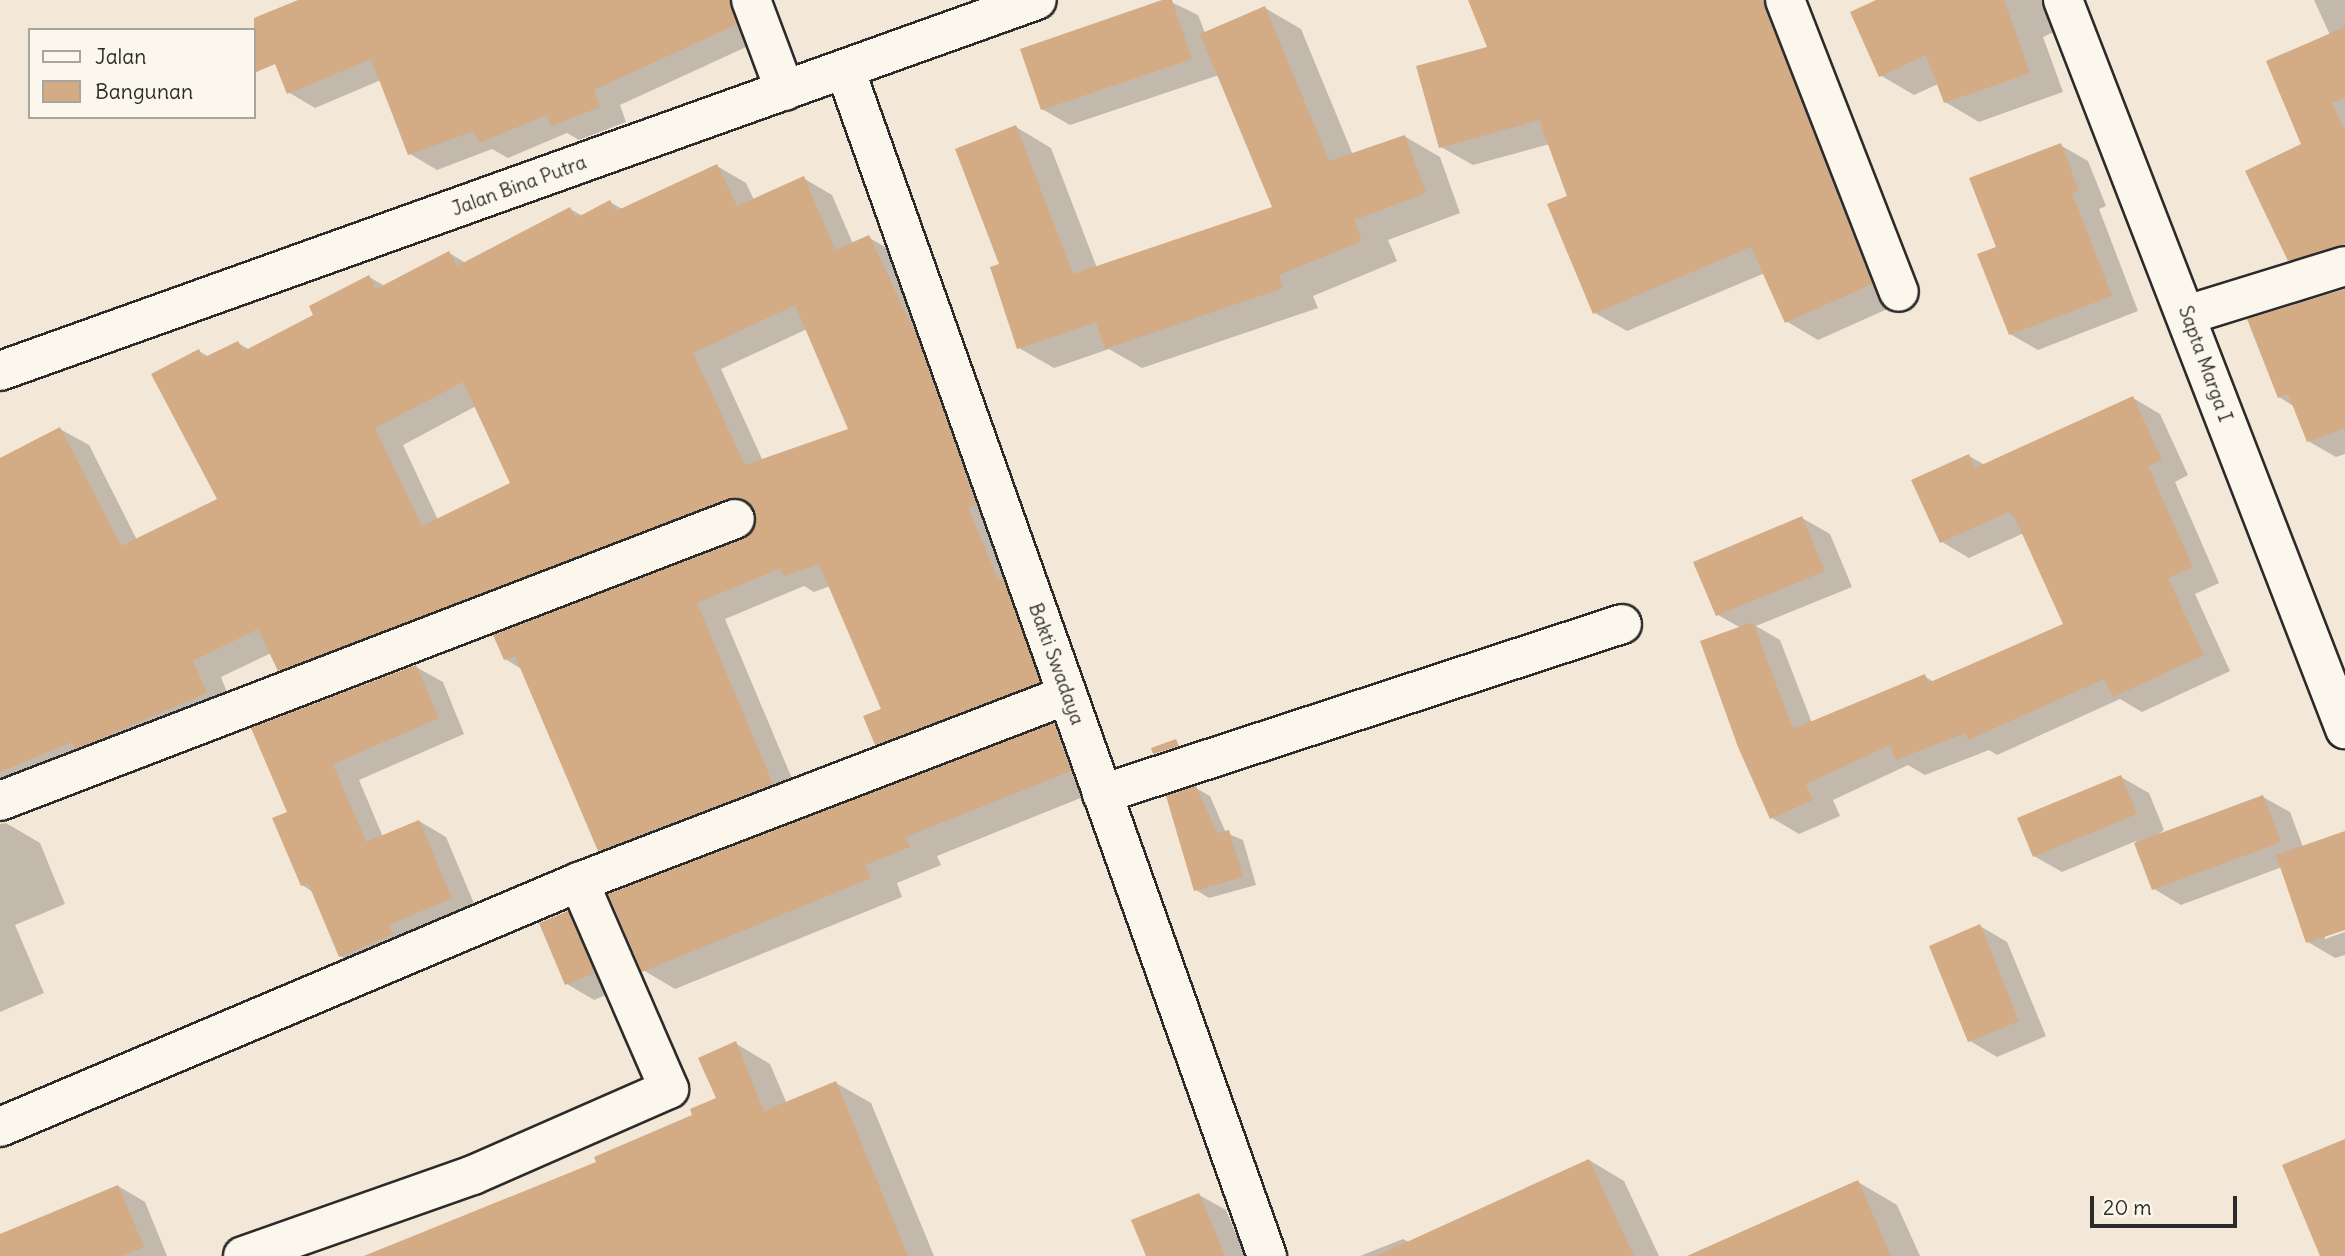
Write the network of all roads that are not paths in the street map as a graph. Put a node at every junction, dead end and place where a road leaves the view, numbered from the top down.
1 (751, 0) edge
2 (1037, 0) edge
3 (1785, 0) edge
4 (2063, 0) edge
5 (846, 72) junction
6 (785, 91) junction
7 (2345, 266) edge
8 (1899, 292) dead end
9 (2187, 315) junction
10 (0, 371) edge
11 (735, 519) dead end
12 (1622, 624) dead end
13 (1066, 695) junction
14 (2345, 729) edge
15 (1102, 794) junction
16 (0, 801) edge
17 (579, 882) junction
18 (0, 1127) edge
19 (243, 1256) edge
20 (1266, 1256) edge

1 - 6 street
2 - 5 street, Jalan Bina Putra
3 - 8 street
4 - 9 street, Sapta Marga I
5 - 6 street, Jalan Bina Putra
5 - 13 street, Bakti Swadaya
6 - 10 street, Jalan Bina Putra
7 - 9 street
9 - 14 street, Sapta Marga I
11 - 16 street
12 - 15 street
13 - 15 street, Bakti Swadaya
13 - 17 street
15 - 20 street, Bakti Swadaya
17 - 18 street
17 - 19 street

